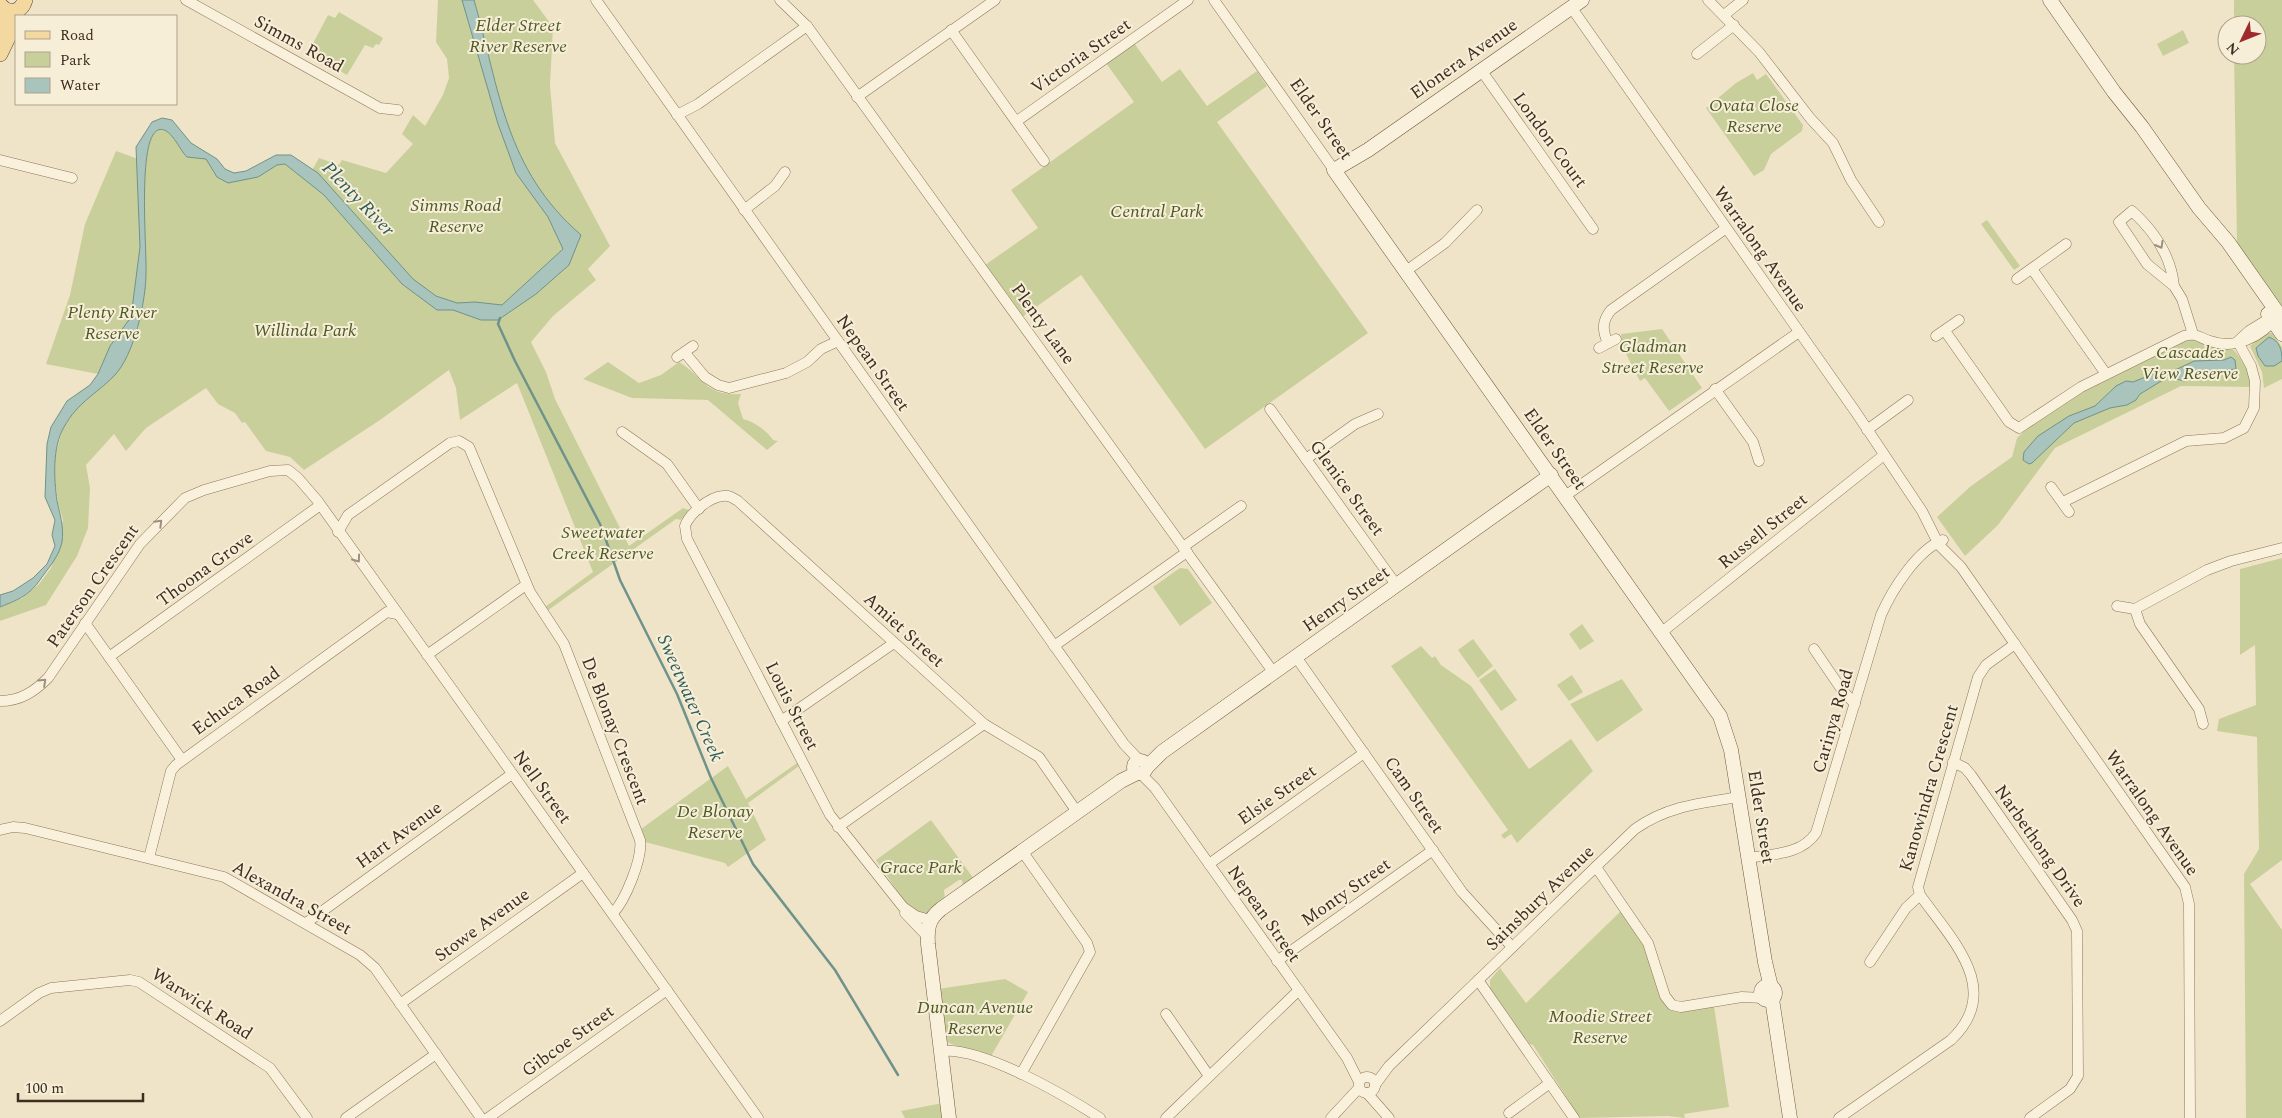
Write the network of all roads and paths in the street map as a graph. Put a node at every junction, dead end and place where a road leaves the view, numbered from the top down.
1 (186, 0) edge
2 (596, 0) edge
3 (994, 0) edge
4 (1188, 0) edge
5 (1214, 0) edge
6 (1708, 0) edge
7 (1743, 0) edge
8 (2056, 0) edge
9 (782, 1) edge
10 (1576, 4) edge
11 (0, 5) edge
12 (23, 8) edge
13 (0, 9) edge
14 (1724, 15) junction
15 (15, 24) edge
16 (1734, 25) junction
17 (807, 26) junction
18 (951, 30) junction
19 (0, 32) edge
20 (0, 54) edge
21 (1697, 54) dead end
22 (1481, 70) junction
23 (857, 97) junction
24 (398, 110) dead end
25 (679, 118) junction
26 (1016, 121) junction
27 (0, 160) edge
28 (1044, 161) dead end
29 (785, 172) dead end
30 (1336, 173) junction
31 (72, 178) dead end
32 (744, 210) junction
33 (1477, 210) dead end
34 (1879, 222) dead end
35 (1725, 228) junction
36 (1593, 229) dead end
37 (2066, 244) dead end
38 (2032, 269) junction
39 (1406, 271) junction
40 (2017, 279) dead end
41 (2174, 286) junction
42 (2276, 318) edge
43 (1959, 320) dead end
44 (1798, 330) junction
45 (2192, 334) junction
46 (2282, 334) edge
47 (838, 341) junction
48 (2238, 342) junction
49 (1608, 343) dead end
50 (685, 352) dead end
51 (2106, 374) junction
52 (1715, 389) junction
53 (1908, 400) dead end
54 (1270, 409) dead end
55 (1378, 414) dead end
56 (1867, 430) junction
57 (622, 432) dead end
58 (1884, 455) junction
59 (1306, 458) junction
60 (1759, 461) dead end
61 (1550, 475) junction
62 (298, 478) joint
63 (2051, 487) dead end
64 (1565, 496) junction
65 (2063, 502) junction
66 (319, 506) junction
67 (1241, 506) dead end
68 (699, 509) junction
69 (2069, 512) dead end
70 (348, 515) junction
71 (329, 520) junction
72 (338, 532) junction
73 (1940, 543) junction
74 (2282, 548) edge
75 (1185, 549) junction
76 (526, 585) junction
77 (1397, 586) junction
78 (2117, 606) dead end
79 (2135, 609) junction
80 (397, 614) junction
81 (85, 622) junction
82 (1662, 632) junction
83 (894, 643) junction
84 (2015, 644) junction
85 (1054, 646) junction
86 (1814, 649) dead end
87 (427, 655) junction
88 (109, 657) junction
89 (1296, 657) junction
90 (1274, 673) junction
91 (0, 701) edge
92 (1855, 704) junction
93 (781, 721) junction
94 (984, 724) junction
95 (2203, 724) dead end
96 (1364, 753) junction
97 (182, 760) junction
98 (1953, 762) junction
99 (1140, 767) junction
100 (512, 774) junction
101 (1739, 797) junction
102 (1077, 812) junction
103 (838, 827) junction
104 (3, 831) edge
105 (1433, 850) junction
106 (1022, 851) junction
107 (149, 858) junction
108 (1748, 858) junction
109 (1209, 864) junction
110 (1596, 867) junction
111 (583, 873) junction
112 (1920, 895) junction
113 (903, 907) junction
114 (610, 910) junction
115 (930, 920) junction
116 (306, 923) junction
117 (927, 936) junction
118 (1512, 947) junction
119 (1277, 961) junction
120 (1870, 962) dead end
121 (1478, 980) junction
122 (667, 990) junction
123 (1299, 990) junction
124 (1766, 993) junction
125 (400, 1004) junction
126 (1166, 1014) dead end
127 (0, 1021) edge
128 (941, 1051) junction
129 (436, 1054) junction
130 (1021, 1074) junction
131 (1209, 1076) junction
132 (1550, 1083) junction
133 (1367, 1086) junction
134 (1509, 1112) dead end
135 (307, 1118) edge
136 (346, 1118) edge
137 (481, 1118) edge
138 (488, 1118) edge
139 (758, 1118) edge
140 (949, 1118) edge
141 (1100, 1118) edge
142 (1166, 1118) edge
143 (1331, 1118) edge
144 (1389, 1118) edge
145 (1574, 1118) edge
146 (1790, 1118) edge
147 (1839, 1118) edge
148 (2030, 1118) edge
149 (2190, 1118) edge

1 - 24 street, Simms Road
2 - 25 street, Nepean Street
3 - 18 street
4 - 26 street, Victoria Street
5 - 30 street, Elder Street
6 - 14 street
7 - 14 street
8 - 42 street
9 - 17 street, Plenty Lane
10 - 22 street, Elonera Avenue
10 - 35 street, Warralong Avenue
11 - 12 main road
13 - 19 main road
14 - 16 street
15 - 20 main road
16 - 21 street
16 - 34 street
17 - 23 street, Plenty Lane
17 - 25 street
18 - 23 street
18 - 26 street
22 - 30 street, Elonera Avenue
22 - 36 street, London Court
23 - 75 street, Plenty Lane
25 - 32 street, Nepean Street
26 - 28 street
27 - 31 street
29 - 32 street
30 - 39 street, Elder Street
32 - 47 street, Nepean Street
33 - 39 street
35 - 44 street, Warralong Avenue
35 - 49 street
37 - 38 street
38 - 40 street
38 - 51 street
39 - 61 street, Elder Street
41 -> 41 street
41 - 45 street
42 - 46 street
42 - 48 street
43 - 51 street
44 - 52 street
44 - 56 street, Warralong Avenue
45 - 48 street
45 - 51 street
47 - 50 street
47 - 85 street, Nepean Street
48 - 65 street
52 - 60 street
52 - 64 street
53 - 56 street
54 - 59 street, Glenice Street
55 - 59 street
56 - 58 street, Warralong Avenue
57 - 68 street
58 - 73 street, Warralong Avenue
58 - 82 street, Russell Street
59 - 77 street, Glenice Street
61 - 64 street, Elder Street
61 - 77 street, Henry Street
62 - 66 street, Nell Street
81 -> 62 street, Paterson Crescent
63 - 65 street
64 - 82 street, Elder Street
65 - 69 street
66 - 71 street, Nell Street
66 - 88 street, Thoona Grove
67 - 75 street
68 - 83 street, Amiet Street
68 - 93 street, Louis Street
70 - 71 street
70 - 72 street
70 - 76 street, De Blonay Crescent
71 - 72 street, Nell Street
72 -> 80 street, Nell Street
73 - 84 street, Warralong Avenue
73 - 92 street, Carinya Road
74 - 79 street
75 - 85 street
75 - 90 street, Plenty Lane
76 - 87 street
76 - 114 street, De Blonay Crescent
77 - 89 street, Henry Street
78 - 79 street
79 - 95 street
80 - 87 street, Nell Street
80 - 97 street, Echuca Road
81 - 88 street
91 -> 81 street, Paterson Crescent
82 - 101 street, Elder Street
83 - 93 street
83 - 94 street, Amiet Street
84 - 98 street, Kanowindra Crescent
84 - 149 street, Warralong Avenue
85 - 99 street, Nepean Street
86 - 92 street
87 - 100 street, Nell Street
88 - 97 street
89 - 90 street, Henry Street
89 - 96 street, Cam Street
90 - 99 street, Henry Street
92 - 108 street, Carinya Road
93 - 103 street, Louis Street
94 - 102 street, Amiet Street
94 - 103 street
96 - 105 street, Cam Street
96 - 109 street, Elsie Street
97 - 107 street, Echuca Road
98 - 112 street, Kanowindra Crescent
98 - 148 street, Narbethong Drive
99 - 102 street, Henry Street
99 - 109 street, Nepean Street
100 - 111 street, Nell Street
100 - 116 street, Hart Avenue
101 - 108 street, Elder Street
101 - 110 street, Sainsbury Avenue
102 - 106 street, Henry Street
103 - 113 street, Louis Street
104 - 107 street, Alexandra Street
105 - 118 street, Cam Street
105 - 119 street, Monty Street
106 - 115 street, Henry Street
106 - 130 street
107 - 116 street, Alexandra Street
108 - 124 street, Elder Street
109 - 119 street, Nepean Street
110 - 118 street, Sainsbury Avenue
110 - 124 street
111 - 114 street, Nell Street
111 - 125 street, Stowe Avenue
112 - 120 street
112 - 147 street, Kanowindra Crescent
113 - 115 street, Louis Street
113 - 117 street, Louis Street
114 - 122 street, Nell Street
115 - 117 street
116 - 125 street, Alexandra Street
117 - 128 street
118 - 121 street, Sainsbury Avenue
119 - 123 street, Nepean Street
121 - 132 street
121 - 133 street, Sainsbury Avenue
122 - 138 street, Gibcoe Street
122 - 139 street, Nell Street
123 - 131 street
123 - 133 street, Nepean Street
124 - 146 street, Elder Street
125 - 129 street, Alexandra Street
126 - 131 street
127 - 135 street, Warwick Road
128 - 130 street
128 - 140 street
129 - 136 street
129 - 137 street, Alexandra Street
130 - 141 street
131 - 142 street
132 - 134 street
132 - 145 street
133 - 143 street, Sainsbury Avenue
133 - 144 street, Nepean Street

